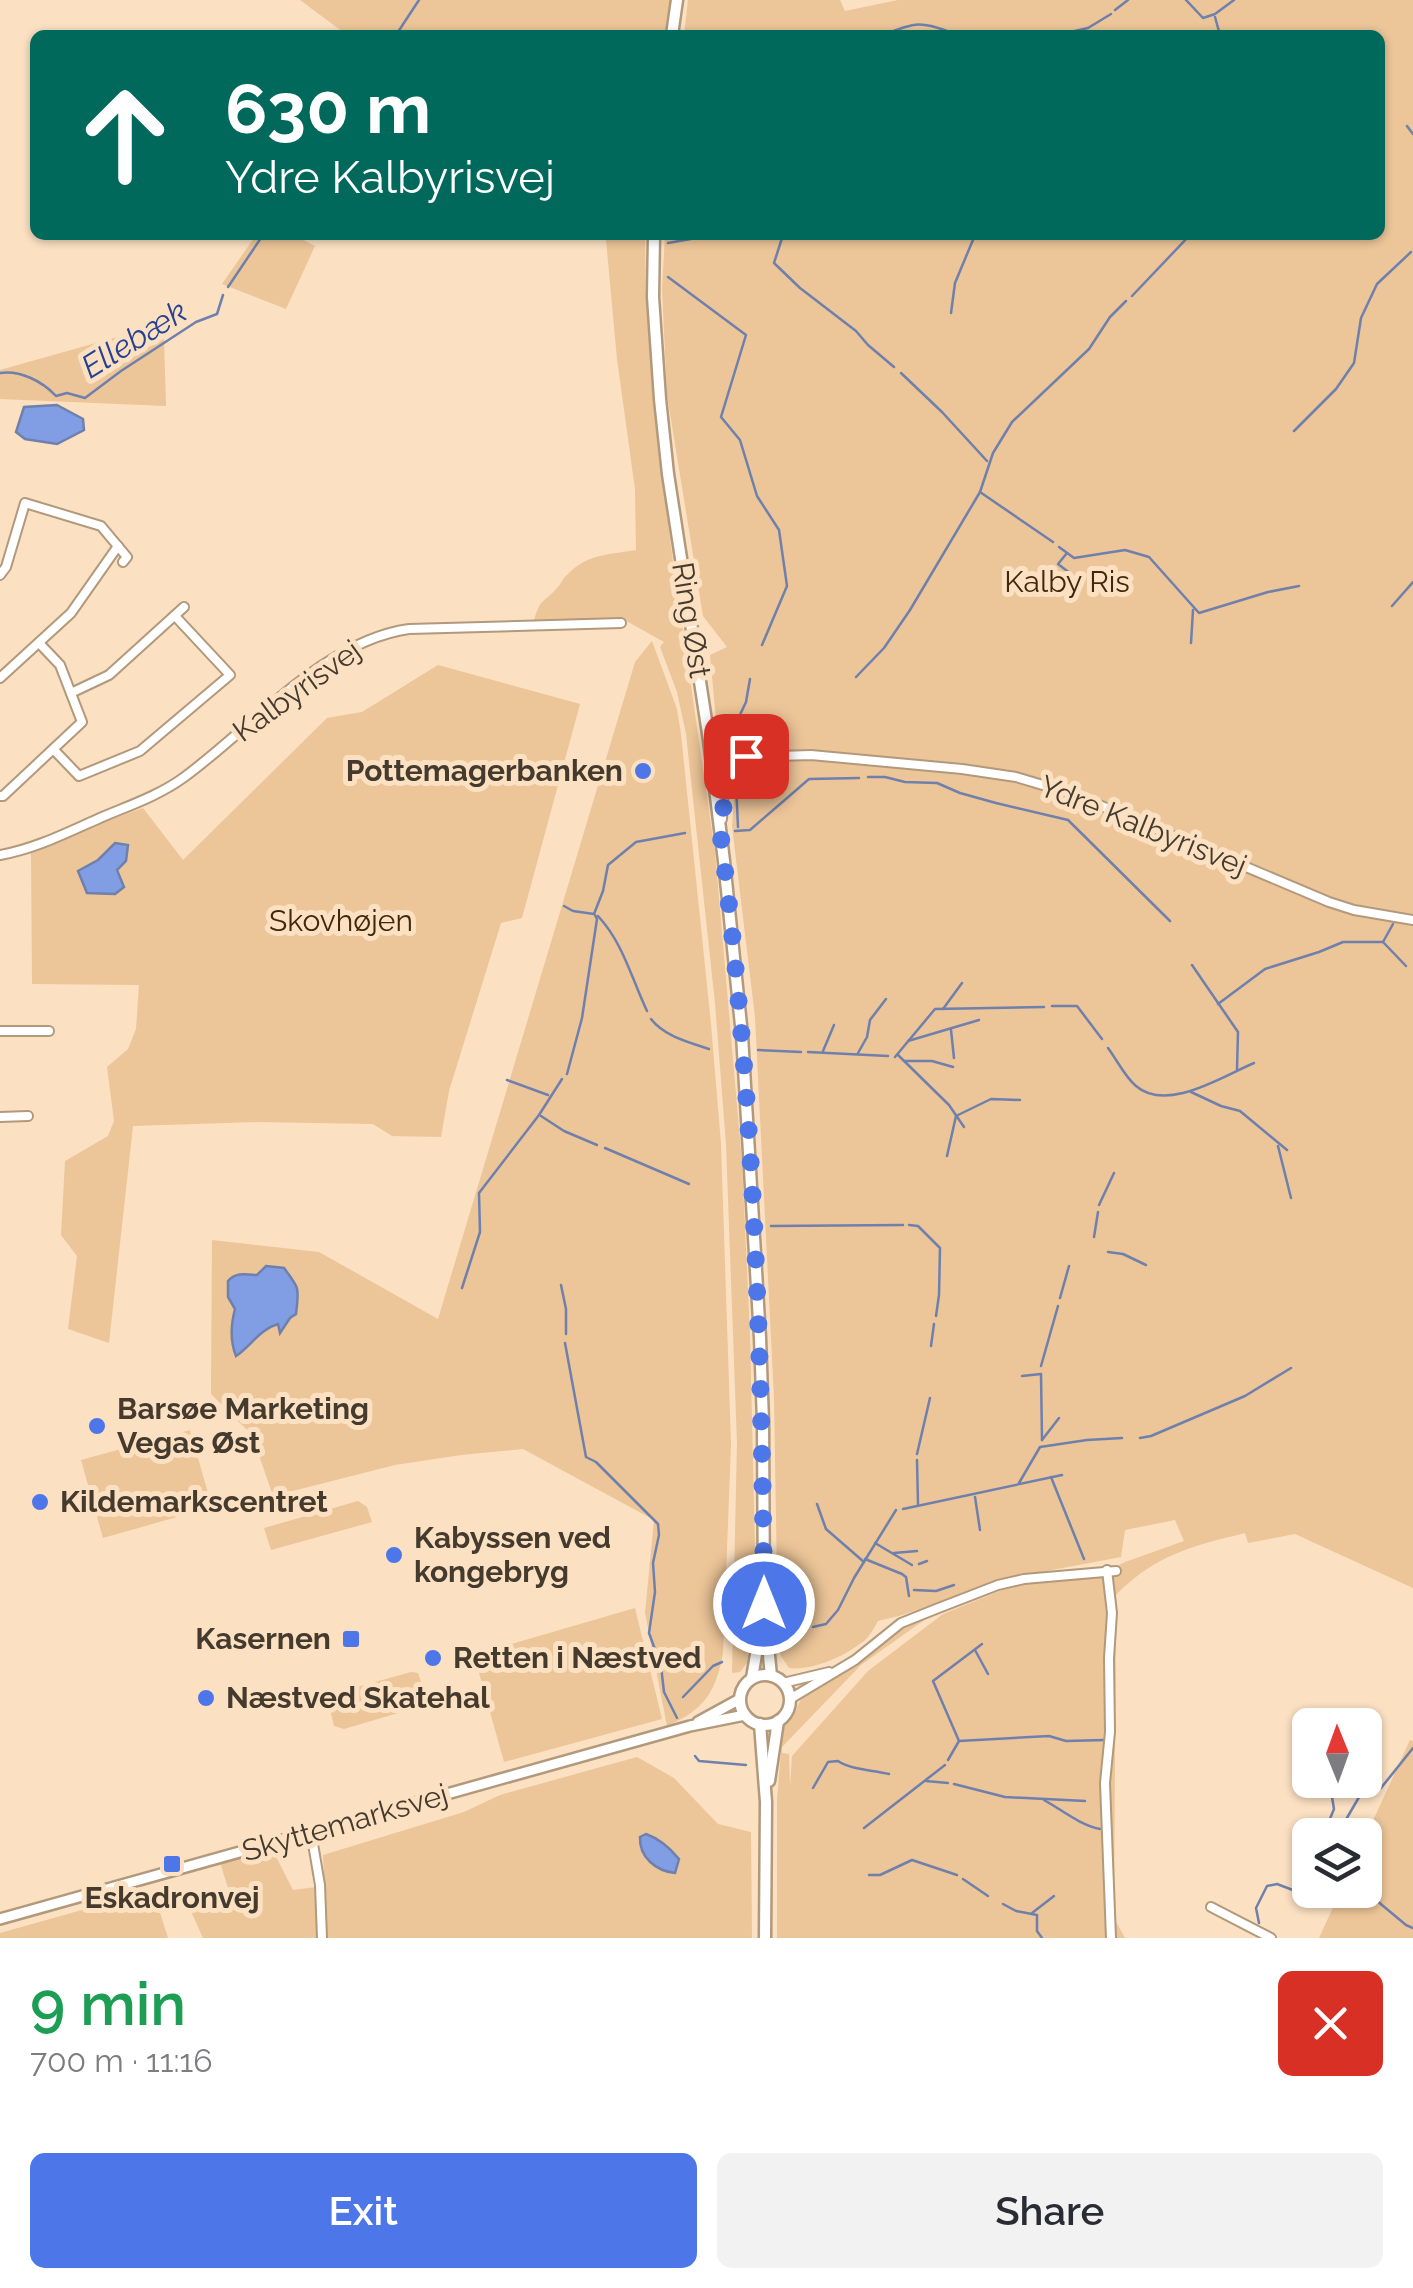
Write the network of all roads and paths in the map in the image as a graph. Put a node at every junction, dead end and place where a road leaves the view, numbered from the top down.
1 (677, 0) edge
2 (673, 30) edge
3 (654, 240) edge
4 (118, 546) junction
5 (123, 562) dead end
6 (0, 575) edge
7 (184, 607) dead end
8 (175, 616) junction
9 (621, 622) dead end
10 (39, 642) junction
11 (0, 662) edge
12 (3, 676) edge
13 (71, 693) junction
14 (709, 745) junction
15 (54, 750) junction
16 (746, 756) junction
17 (0, 796) edge
18 (720, 830) junction
19 (0, 855) edge
20 (1413, 920) edge
21 (0, 1031) edge
22 (50, 1031) dead end
23 (28, 1116) dead end
24 (0, 1117) edge
25 (764, 1604) junction
26 (839, 1669) junction
27 (771, 1676) junction
28 (752, 1678) junction
29 (784, 1684) junction
30 (740, 1699) junction
31 (790, 1699) junction
32 (745, 1715) junction
33 (778, 1721) junction
34 (760, 1724) junction
35 (690, 1726) junction
36 (766, 1802) junction
37 (311, 1832) junction
38 (1210, 1907) dead end
39 (0, 1919) edge
40 (322, 1938) edge
41 (766, 1938) edge
42 (1111, 1938) edge
43 (1270, 1938) edge

1 - 2 main road
3 - 14 main road, Ring Øst
4 - 5 street
4 - 6 street
4 - 10 street
7 - 8 street
8 - 13 street
8 - 15 street
9 - 19 street, Kalbyrisvej
10 - 12 street
10 - 13 street
11 - 12 street
13 - 15 street
14 - 16 street, Ydre Kalbyrisvej
14 - 18 main road, Ring Øst
15 - 17 street
16 - 18 street
16 - 20 street, Ydre Kalbyrisvej
18 - 25 main road, Ring Øst
21 - 22 street
23 - 24 street
25 - 27 main road, Ring Øst
25 - 28 main road, Ring Øst
26 - 29 street
26 - 31 street
26 - 42 street
27 - 28 main road
27 - 29 main road
28 - 30 main road
29 - 31 main road
30 - 32 main road
30 - 35 street, Skyttemarksvej
31 - 33 main road
32 - 34 main road
32 - 35 street, Skyttemarksvej
33 - 34 main road
33 - 36 main road
34 - 36 main road
35 - 37 street, Skyttemarksvej
36 - 41 main road
37 - 39 street, Skyttemarksvej
37 - 40 street
38 - 43 street

